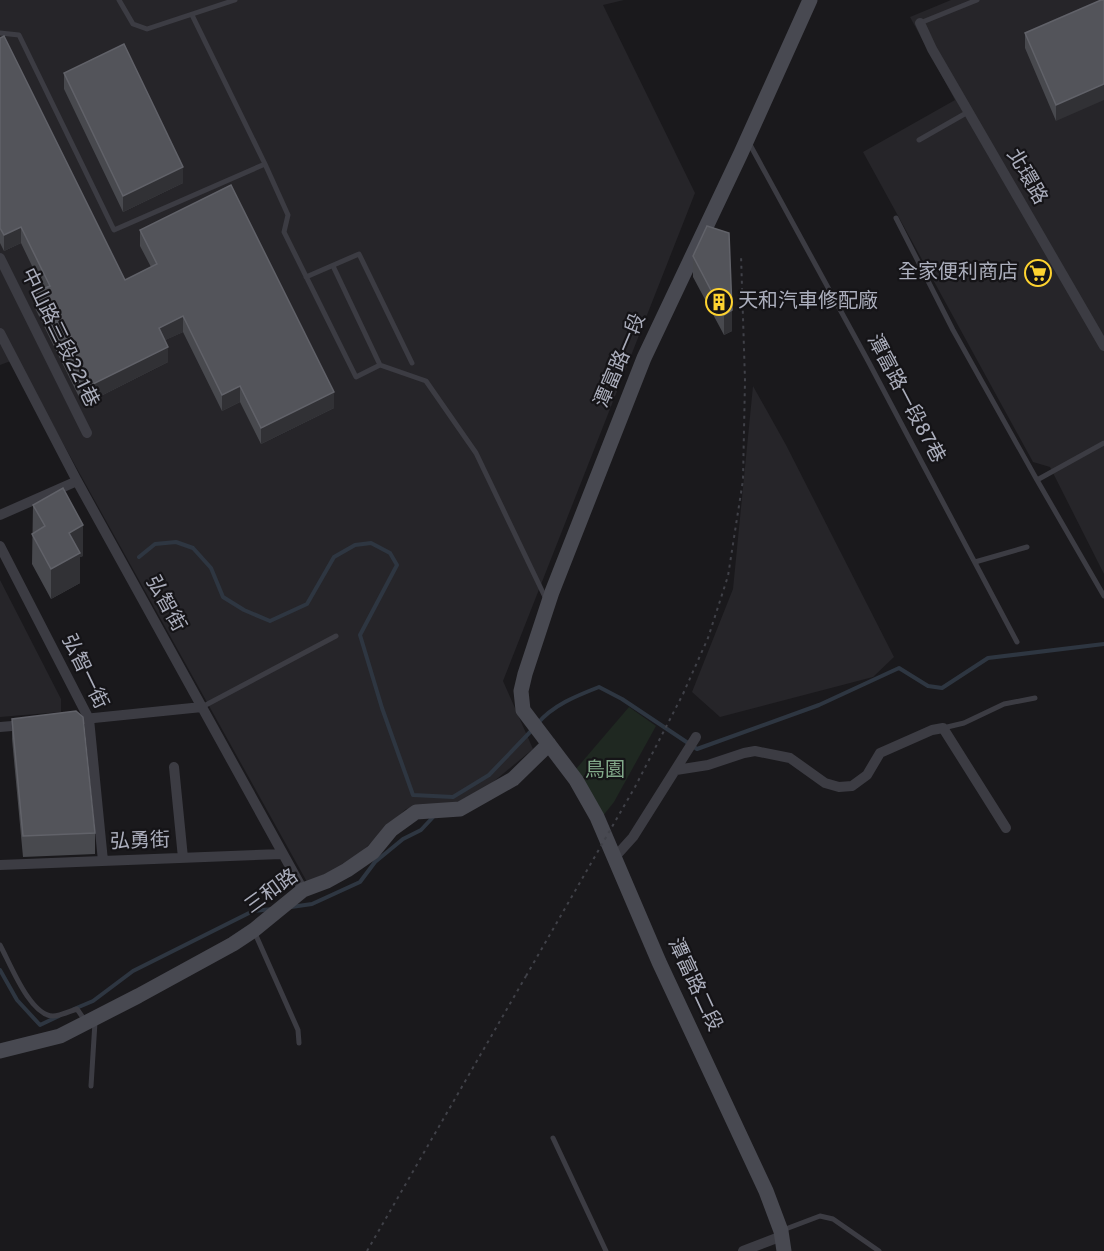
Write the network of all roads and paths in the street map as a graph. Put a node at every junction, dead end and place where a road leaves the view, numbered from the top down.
1 (118, 0) edge
2 (235, 0) edge
3 (810, 0) edge
4 (977, 0) edge
5 (192, 15) junction
6 (920, 23) joint
7 (0, 33) edge
8 (968, 112) junction
9 (748, 140) junction
10 (920, 140) dead end
11 (265, 164) junction
12 (896, 218) dead end
13 (741, 255) dead end
14 (0, 258) edge
15 (333, 266) junction
16 (306, 277) junction
17 (0, 333) edge
18 (1104, 346) edge
19 (412, 363) dead end
20 (380, 365) junction
21 (87, 433) dead end
22 (1104, 442) edge
23 (1037, 480) junction
24 (77, 481) junction
25 (0, 515) edge
26 (0, 546) edge
27 (1027, 547) dead end
28 (975, 562) junction
29 (1104, 596) edge
30 (548, 604) junction
31 (336, 636) dead end
32 (1017, 642) dead end
33 (1035, 698) dead end
34 (202, 707) junction
35 (89, 719) junction
36 (67, 721) edge
37 (34, 724) edge
38 (0, 727) edge
39 (943, 728) junction
40 (695, 739) dead end
41 (545, 740) junction
42 (174, 767) dead end
43 (676, 770) junction
44 (1006, 828) dead end
45 (282, 854) junction
46 (615, 857) junction
47 (183, 858) junction
48 (103, 861) junction
49 (0, 865) edge
50 (303, 890) junction
51 (254, 930) junction
52 (0, 945) edge
53 (91, 1020) junction
54 (299, 1043) dead end
55 (0, 1051) edge
56 (91, 1086) dead end
57 (553, 1138) dead end
58 (782, 1239) edge
59 (367, 1251) edge
60 (606, 1251) edge
61 (742, 1251) edge
62 (879, 1251) edge

1 - 5 lane
2 - 5 lane
3 - 9 street, 潭富路一段
4 - 6 lane
5 - 11 lane
6 - 8 street, 北環路
7 - 11 lane
8 - 10 lane
8 - 18 street, 北環路
9 - 28 lane, 潭富路一段87巷
9 - 30 street, 潭富路一段
11 - 16 lane
12 - 23 lane
13 - 59 path, bridge
14 - 21 street, 中山路三段221巷
15 - 16 lane
15 - 19 lane
15 - 20 lane
16 - 20 lane
17 - 24 street, 弘智街
20 - 30 lane
22 - 23 lane
23 - 29 lane
24 - 25 street
24 - 34 street, 弘智街
26 - 35 street, 弘智一街
27 - 28 lane
28 - 32 lane, 潭富路一段87巷
30 - 41 street, 潭富路一段
31 - 34 lane
33 - 39 lane
34 - 35 street
34 - 45 street, 弘智街
35 - 36 street
35 - 48 street, 弘智一街
37 - 38 street
39 - 43 street
39 - 44 street
40 - 43 street
41 - 46 street, 潭富路二段
41 - 50 street, 三和路
42 - 47 street
43 - 46 street
45 - 47 street, 弘勇街
45 - 50 street, 弘智街
46 - 58 street, 潭富路二段
47 - 48 street, 弘勇街
48 - 49 street, 弘勇街
50 - 51 street, 三和路
51 - 53 street, 三和路
51 - 54 lane
52 - 53 lane
53 - 55 street, 三和路
53 - 56 lane
57 - 60 lane
58 - 61 street
58 - 62 lane

